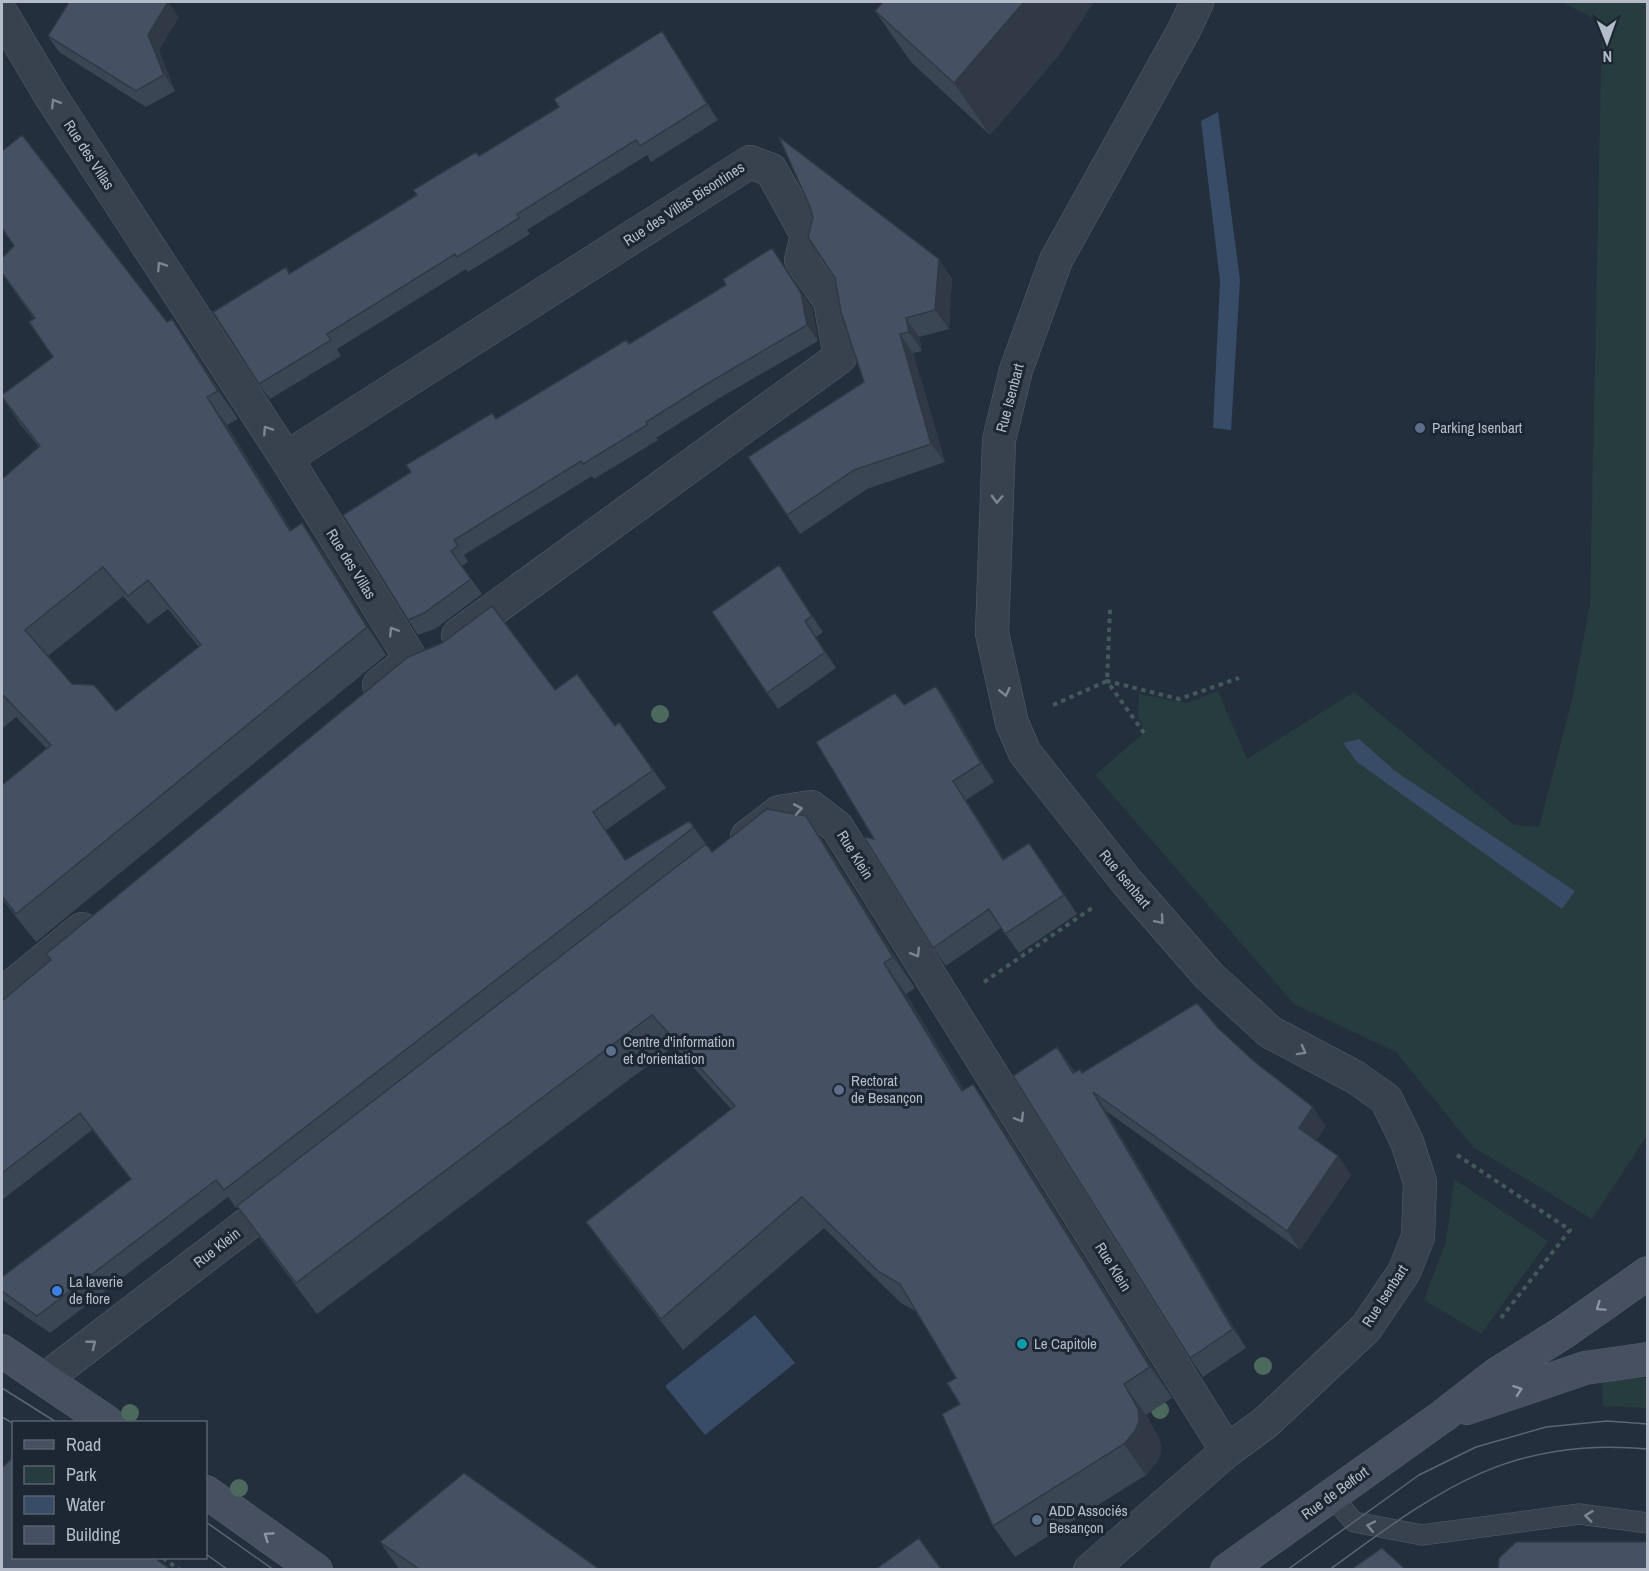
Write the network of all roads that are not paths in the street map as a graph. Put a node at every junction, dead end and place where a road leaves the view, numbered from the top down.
1 (1197, 2) edge
2 (8, 18) edge
3 (286, 458) junction
4 (411, 659) junction
5 (357, 703) edge
6 (721, 858) edge
7 (102, 912) edge
8 (2, 994) edge
9 (308, 1177) edge
10 (1647, 1273) edge
11 (2, 1351) edge
12 (1647, 1359) edge
13 (45, 1379) junction
14 (1443, 1416) junction
15 (106, 1421) edge
16 (1227, 1451) junction
17 (207, 1493) edge
18 (1332, 1496) junction
19 (1647, 1523) edge
20 (316, 1569) edge
21 (1090, 1569) edge
22 (1227, 1569) edge

1 -> 16 street, Rue Isenbart
3 -> 2 street, Rue des Villas
4 -> 3 street, Rue des Villas
3 - 4 street, Rue des Villas Bisontines
4 - 5 street
6 -> 16 street, Rue Klein
7 - 8 street
13 -> 9 street, Rue Klein
10 -> 14 main road, Rue de Belfort
11 - 13 main road
14 -> 12 main road, Rue de Belfort
13 - 15 main road
14 - 18 main road, Rue de Belfort
16 - 21 street, Rue Isenbart
20 -> 17 main road
19 -> 18 lane
18 - 22 main road, Rue de Belfort

